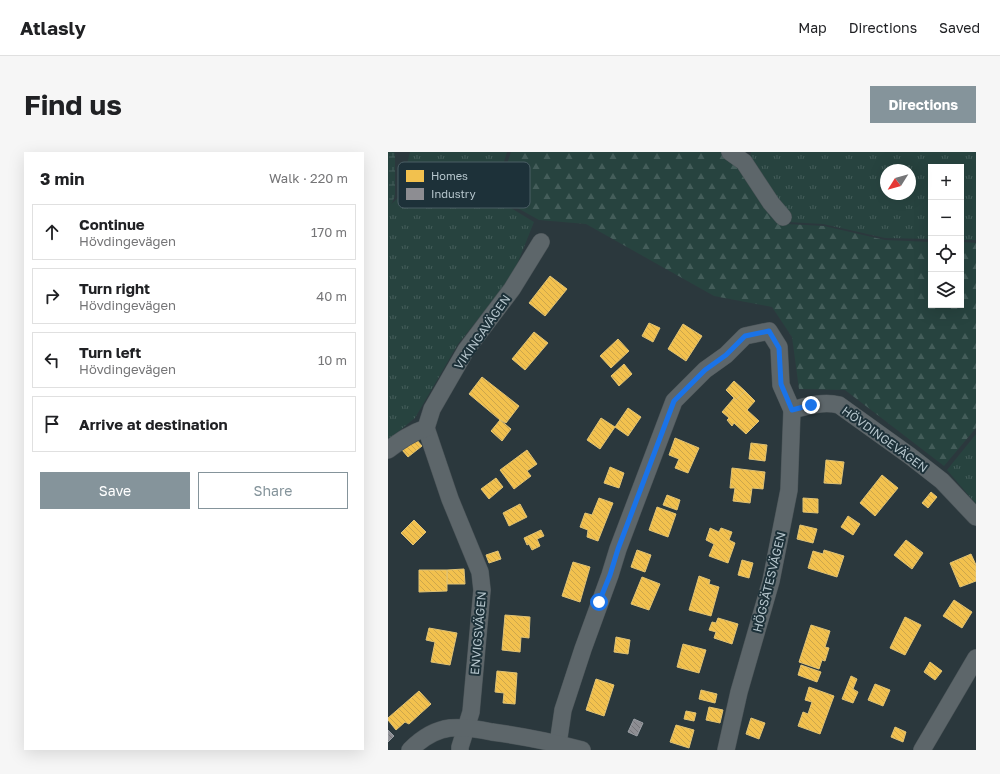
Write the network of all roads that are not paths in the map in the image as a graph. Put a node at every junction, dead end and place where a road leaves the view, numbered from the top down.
1 (730, 152) edge
2 (783, 217) dead end
3 (541, 242) dead end
4 (792, 410) junction
5 (426, 428) junction
6 (388, 450) edge
7 (976, 517) edge
8 (976, 658) edge
9 (466, 728) junction
10 (558, 744) junction
11 (410, 750) edge
12 (460, 750) edge
13 (582, 750) edge
14 (726, 750) edge
15 (922, 750) edge

1 - 2 street
3 - 5 street, VIKINGAVÄGEN
4 - 7 street, HÖVDINGEVÄGEN
4 - 10 street
4 - 14 street, HÖGSÄTESVÄGEN
5 - 6 street
5 - 9 street, ENVIGSVÄGEN
8 - 15 street
9 - 10 street
9 - 11 street
9 - 12 street, ENVIGSVÄGEN
10 - 13 street

